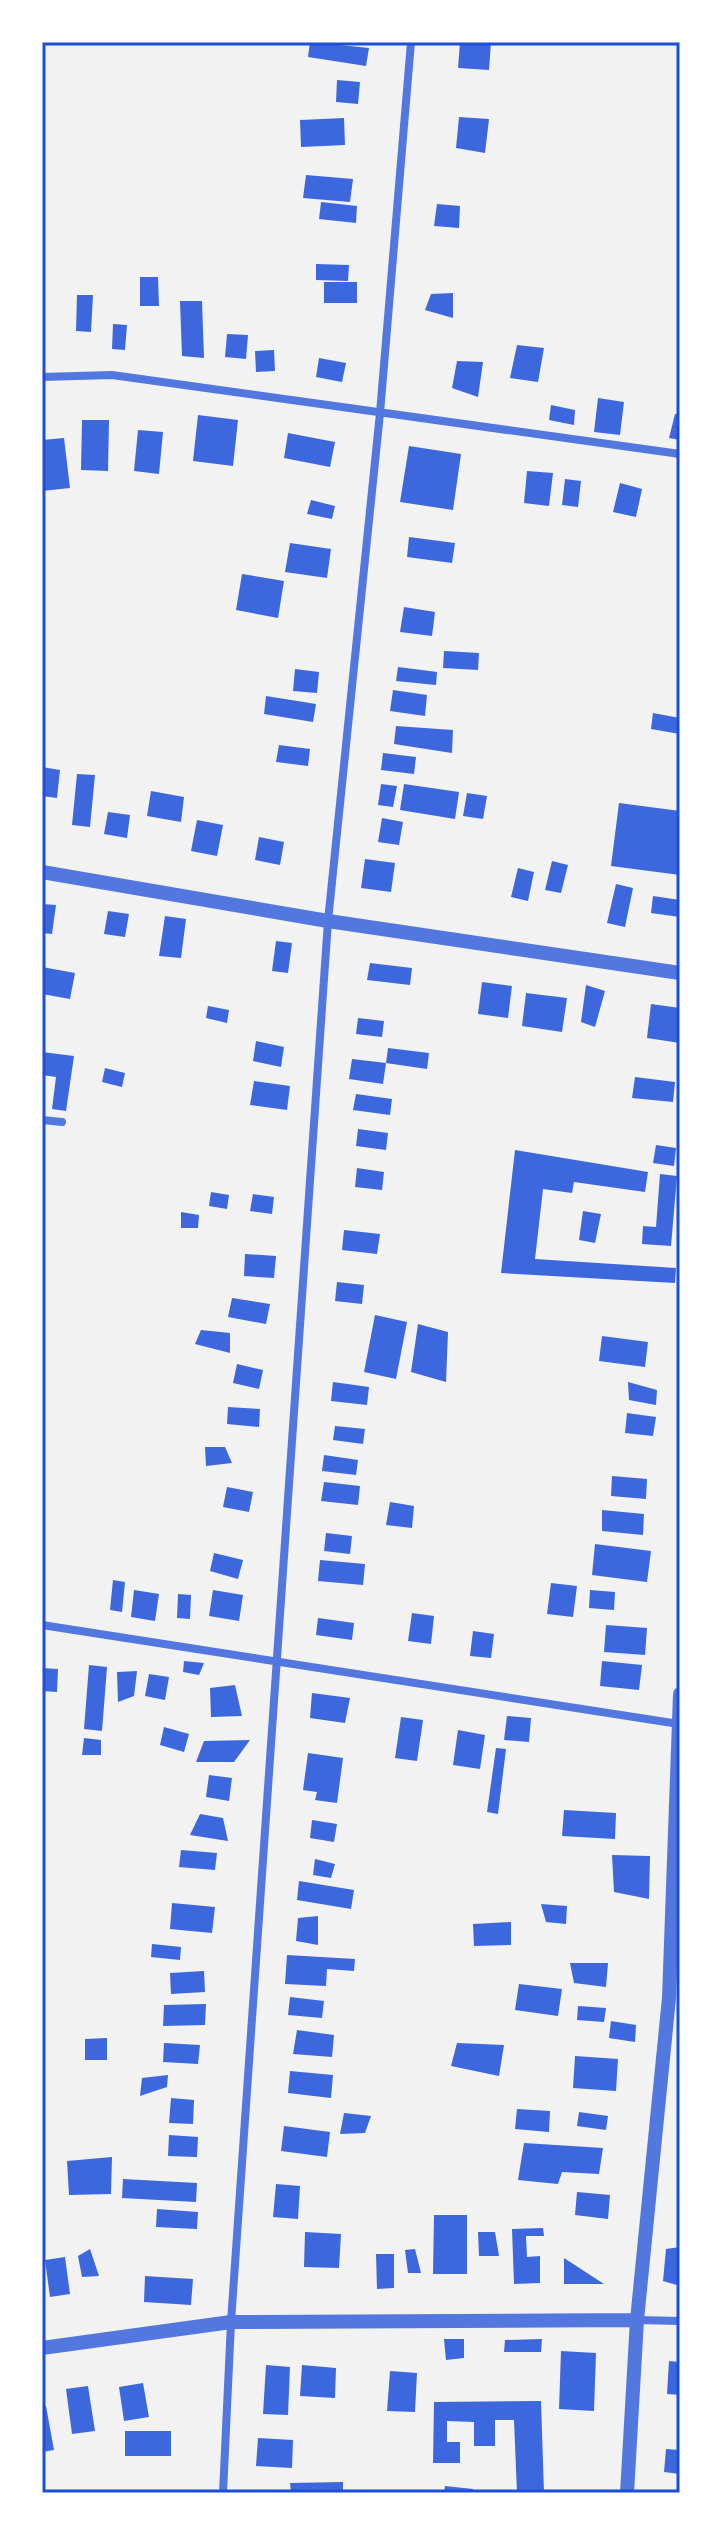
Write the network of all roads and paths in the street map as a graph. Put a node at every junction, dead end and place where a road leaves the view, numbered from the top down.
1 (411, 42) edge
2 (42, 377) edge
3 (380, 413) junction
4 (680, 454) edge
5 (42, 872) edge
6 (328, 921) junction
7 (680, 973) edge
8 (42, 1120) edge
9 (62, 1122) dead end
10 (42, 1625) edge
11 (276, 1661) junction
12 (680, 1694) edge
13 (679, 1724) edge
14 (637, 2320) junction
15 (680, 2321) edge
16 (231, 2322) junction
17 (42, 2348) edge
18 (223, 2493) edge
19 (627, 2493) edge

1 - 3 street
2 - 3 street
3 - 4 street
3 - 6 street
5 - 6 street
6 - 7 street
6 - 11 street
8 - 9 street
10 - 11 street
11 - 13 street
11 - 16 street
12 - 13 street
13 - 14 street
14 - 15 street
14 - 16 street
14 - 19 street
16 - 17 street
16 - 18 street

